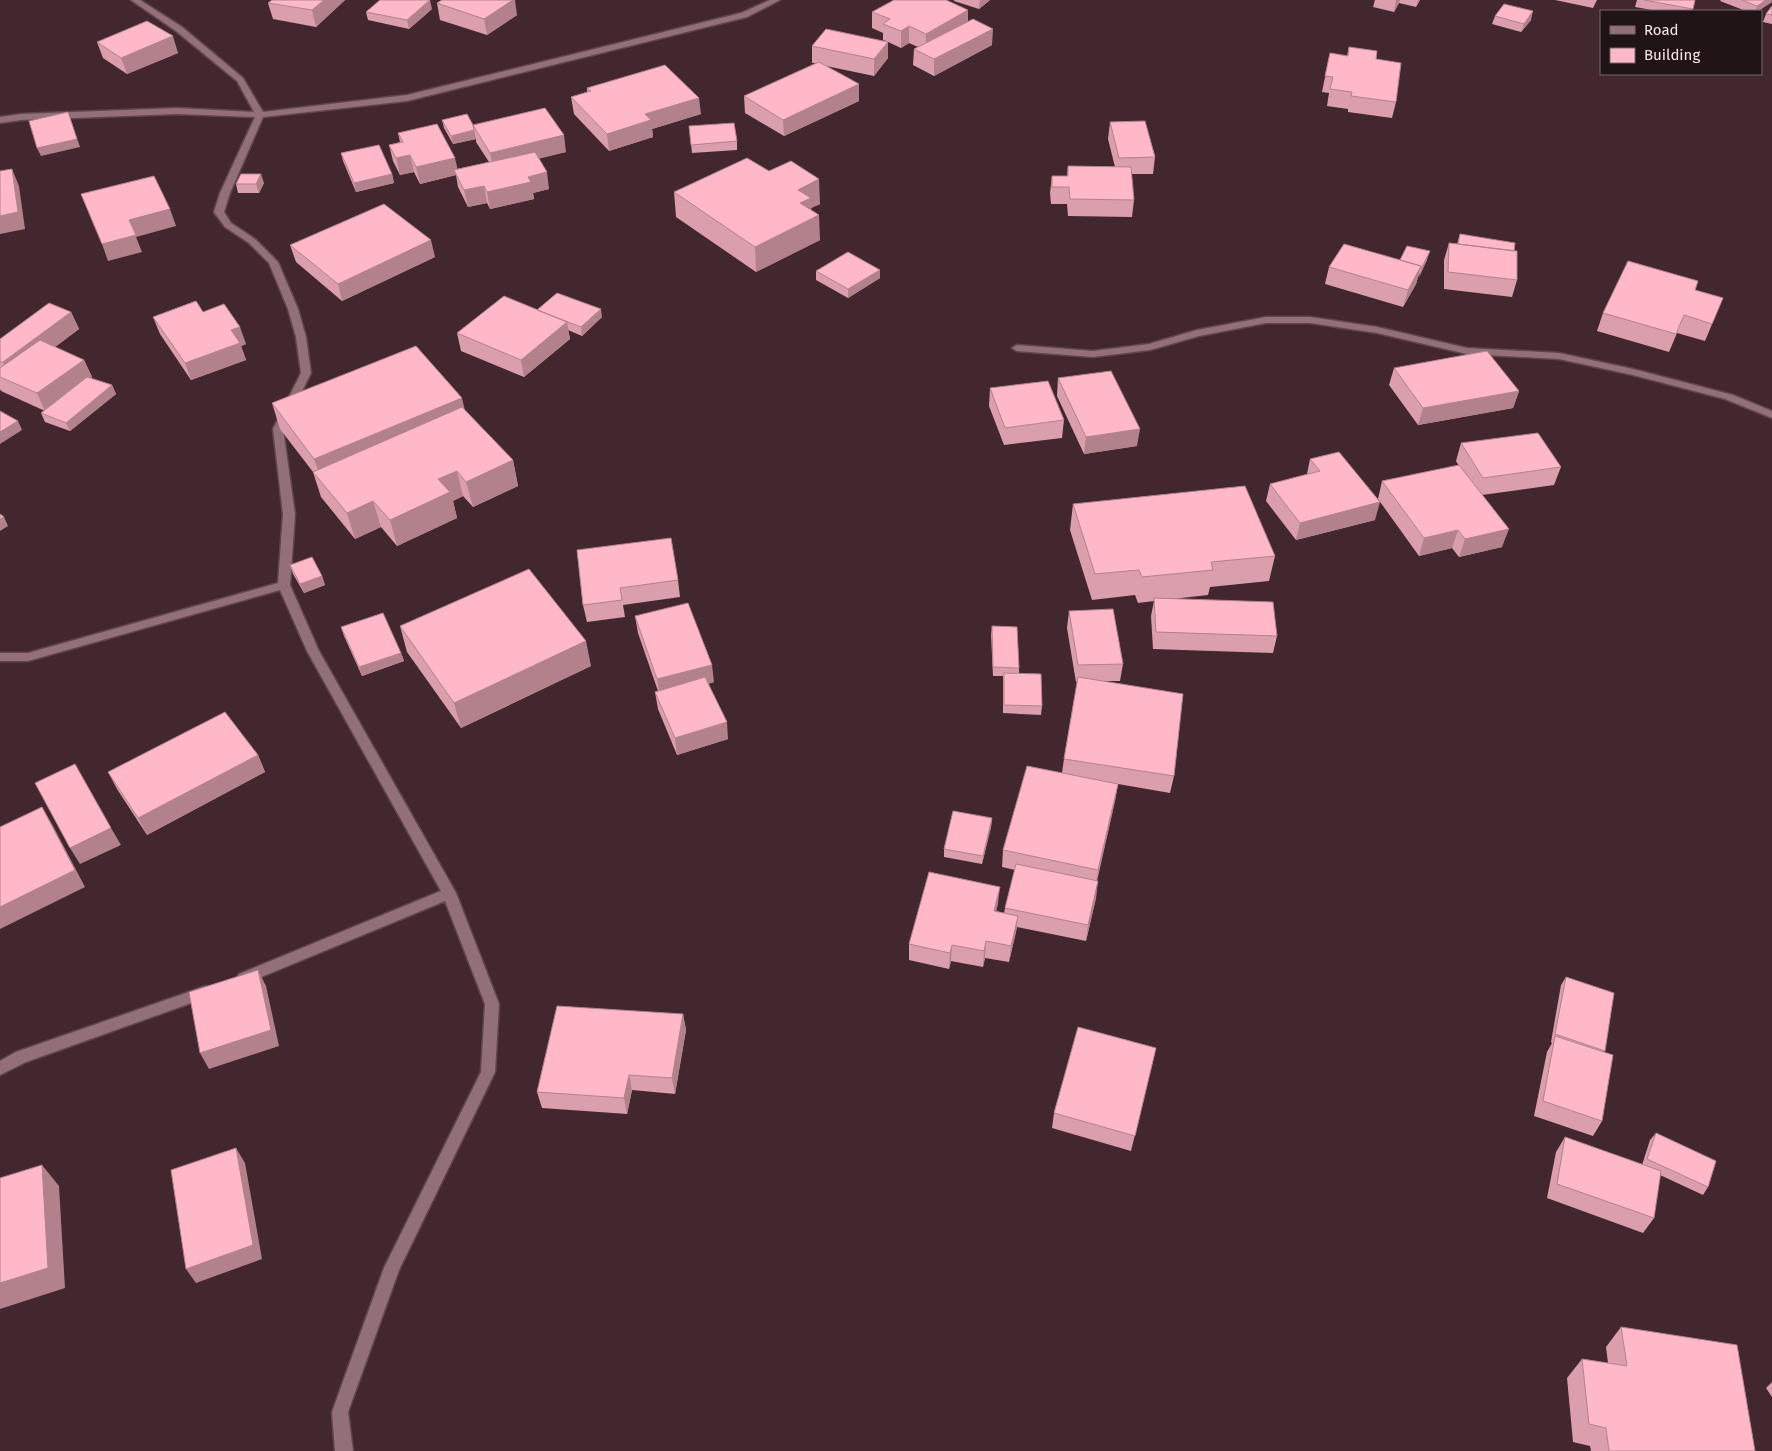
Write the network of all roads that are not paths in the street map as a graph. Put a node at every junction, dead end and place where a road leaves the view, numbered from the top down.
1 (135, 0) edge
2 (776, 0) edge
3 (260, 115) junction
4 (0, 120) edge
5 (1017, 348) dead end
6 (1772, 415) edge
7 (284, 586) junction
8 (0, 657) edge
9 (449, 893) junction
10 (0, 1068) edge
11 (344, 1451) edge

1 - 3 street
2 - 3 street
3 - 4 street
3 - 7 street
5 - 6 street
7 - 8 street
7 - 9 street
9 - 10 street
9 - 11 street

